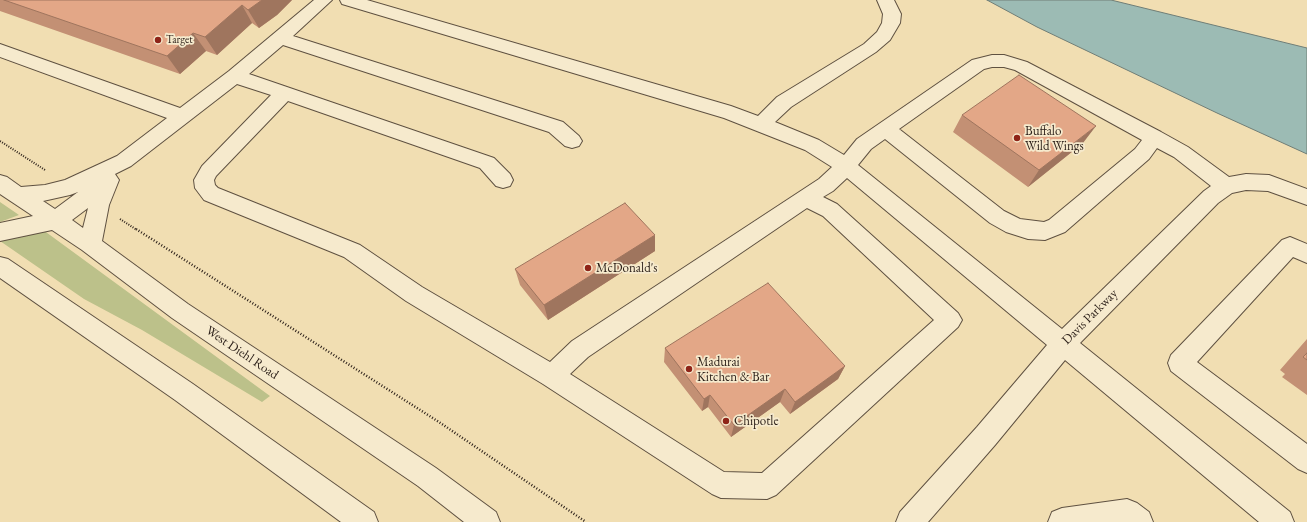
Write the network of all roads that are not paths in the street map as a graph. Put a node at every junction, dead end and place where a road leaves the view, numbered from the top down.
1 (324, 0) edge
2 (348, 0) edge
3 (885, 0) edge
4 (281, 38) junction
5 (0, 50) edge
6 (235, 76) junction
7 (285, 94) junction
8 (182, 116) junction
9 (761, 124) junction
10 (885, 130) junction
11 (1154, 137) junction
12 (572, 141) dead end
13 (124, 161) junction
14 (846, 166) junction
15 (109, 180) junction
16 (503, 180) dead end
17 (0, 183) edge
18 (1226, 186) junction
19 (19, 195) junction
20 (1307, 197) edge
21 (805, 198) junction
22 (57, 220) junction
23 (0, 232) edge
24 (90, 244) junction
25 (1307, 254) edge
26 (0, 266) edge
27 (1063, 344) junction
28 (552, 376) junction
29 (1307, 460) edge
30 (364, 522) edge
31 (486, 522) edge
32 (910, 522) edge
33 (1062, 522) edge
34 (1140, 522) edge
35 (1280, 522) edge

1 - 4 street
2 - 9 street
3 - 9 street
4 - 6 street
4 - 12 street
5 - 8 street
6 - 7 street
6 - 8 street
7 - 16 street
7 - 28 street
8 - 13 street
9 - 14 street
10 - 11 street
10 - 11 street
10 - 14 street
11 - 18 street
13 - 15 street
13 - 19 street
14 - 21 street
14 - 27 street
15 - 22 street
15 - 24 street
17 - 19 street, West Diehl Road
18 - 20 street, Davis Parkway
18 - 27 street, Davis Parkway
19 - 22 street, West Diehl Road
21 - 28 street
21 - 28 street
22 - 23 street
22 - 24 street, West Diehl Road
24 - 31 street, West Diehl Road
25 - 29 street
26 - 30 street
27 - 32 street, Davis Parkway
27 - 35 street
33 - 34 street

